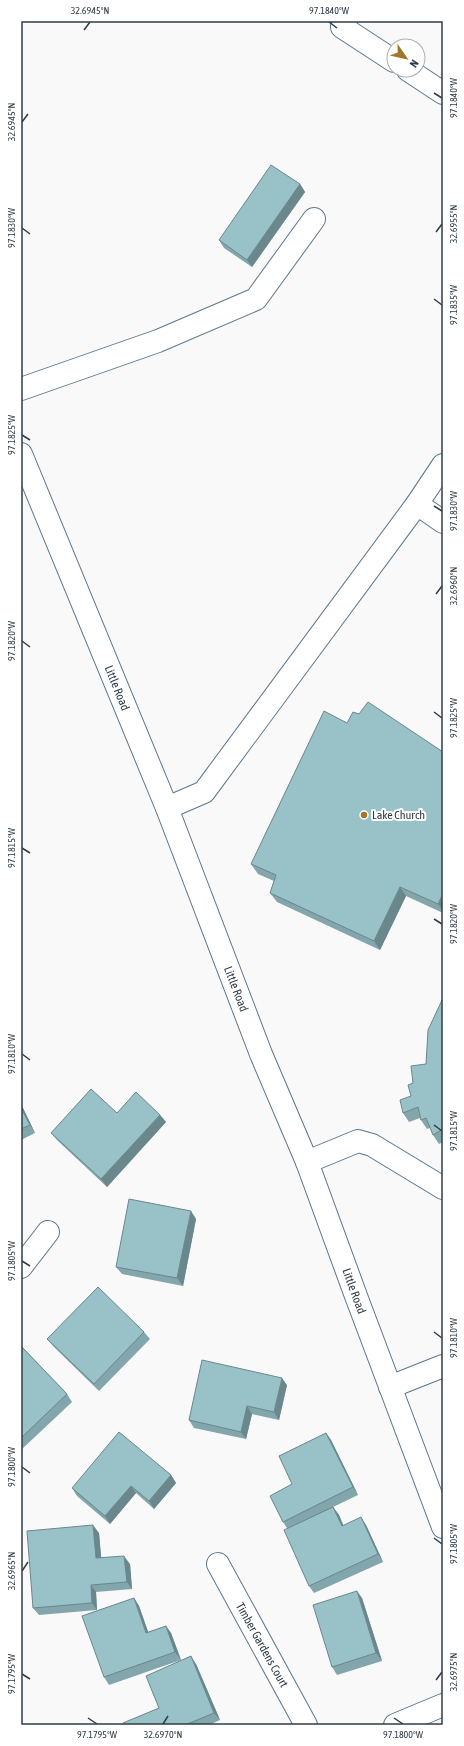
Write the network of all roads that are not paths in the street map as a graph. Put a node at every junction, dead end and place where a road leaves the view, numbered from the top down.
1 (346, 21) edge
2 (386, 56) edge
3 (420, 78) edge
4 (443, 93) edge
5 (314, 219) dead end
6 (21, 389) edge
7 (21, 454) edge
8 (443, 465) edge
9 (417, 504) junction
10 (443, 522) edge
11 (167, 808) junction
12 (307, 1162) junction
13 (443, 1188) edge
14 (48, 1232) dead end
15 (21, 1267) edge
16 (443, 1366) edge
17 (390, 1387) junction
18 (443, 1527) edge
19 (218, 1564) dead end
20 (443, 1705) edge
21 (306, 1725) edge
22 (395, 1725) edge

1 - 2 street
3 - 4 street
5 - 6 street
7 - 11 street, Little Road
8 - 9 street
9 - 10 street
9 - 11 street
11 - 12 street, Little Road
12 - 13 street
12 - 17 street, Little Road
14 - 15 street
16 - 17 street
17 - 18 street, Little Road
19 - 21 street, Timber Gardens Court
20 - 22 street

